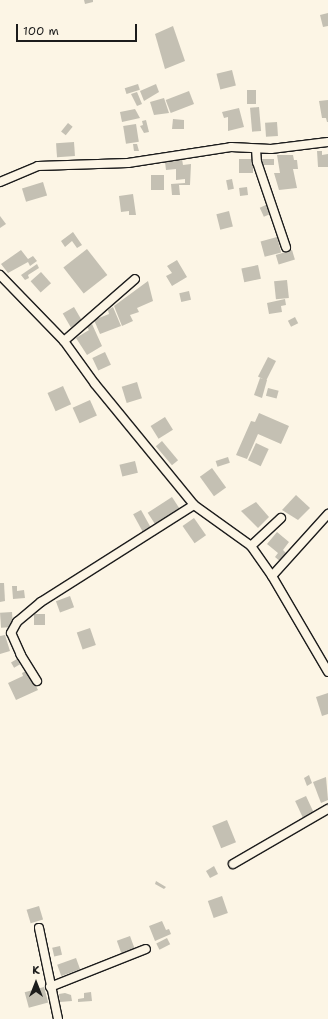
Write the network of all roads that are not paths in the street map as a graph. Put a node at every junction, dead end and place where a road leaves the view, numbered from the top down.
1 (328, 142) edge
2 (256, 149) junction
3 (0, 182) edge
4 (286, 247) dead end
5 (0, 275) edge
6 (135, 279) dead end
7 (64, 341) junction
8 (194, 505) junction
9 (328, 514) edge
10 (281, 518) dead end
11 (251, 546) junction
12 (272, 576) junction
13 (328, 672) edge
14 (37, 681) dead end
15 (328, 809) edge
16 (233, 864) dead end
17 (39, 928) dead end
18 (146, 949) dead end
19 (50, 987) junction
20 (58, 1019) edge

1 - 2 street
2 - 3 street
2 - 4 street
5 - 7 street
6 - 7 street
7 - 8 street
8 - 11 street
8 - 14 street
9 - 12 street
10 - 11 street
11 - 12 street
12 - 13 street
15 - 16 street
17 - 19 street
18 - 19 street
19 - 20 street

